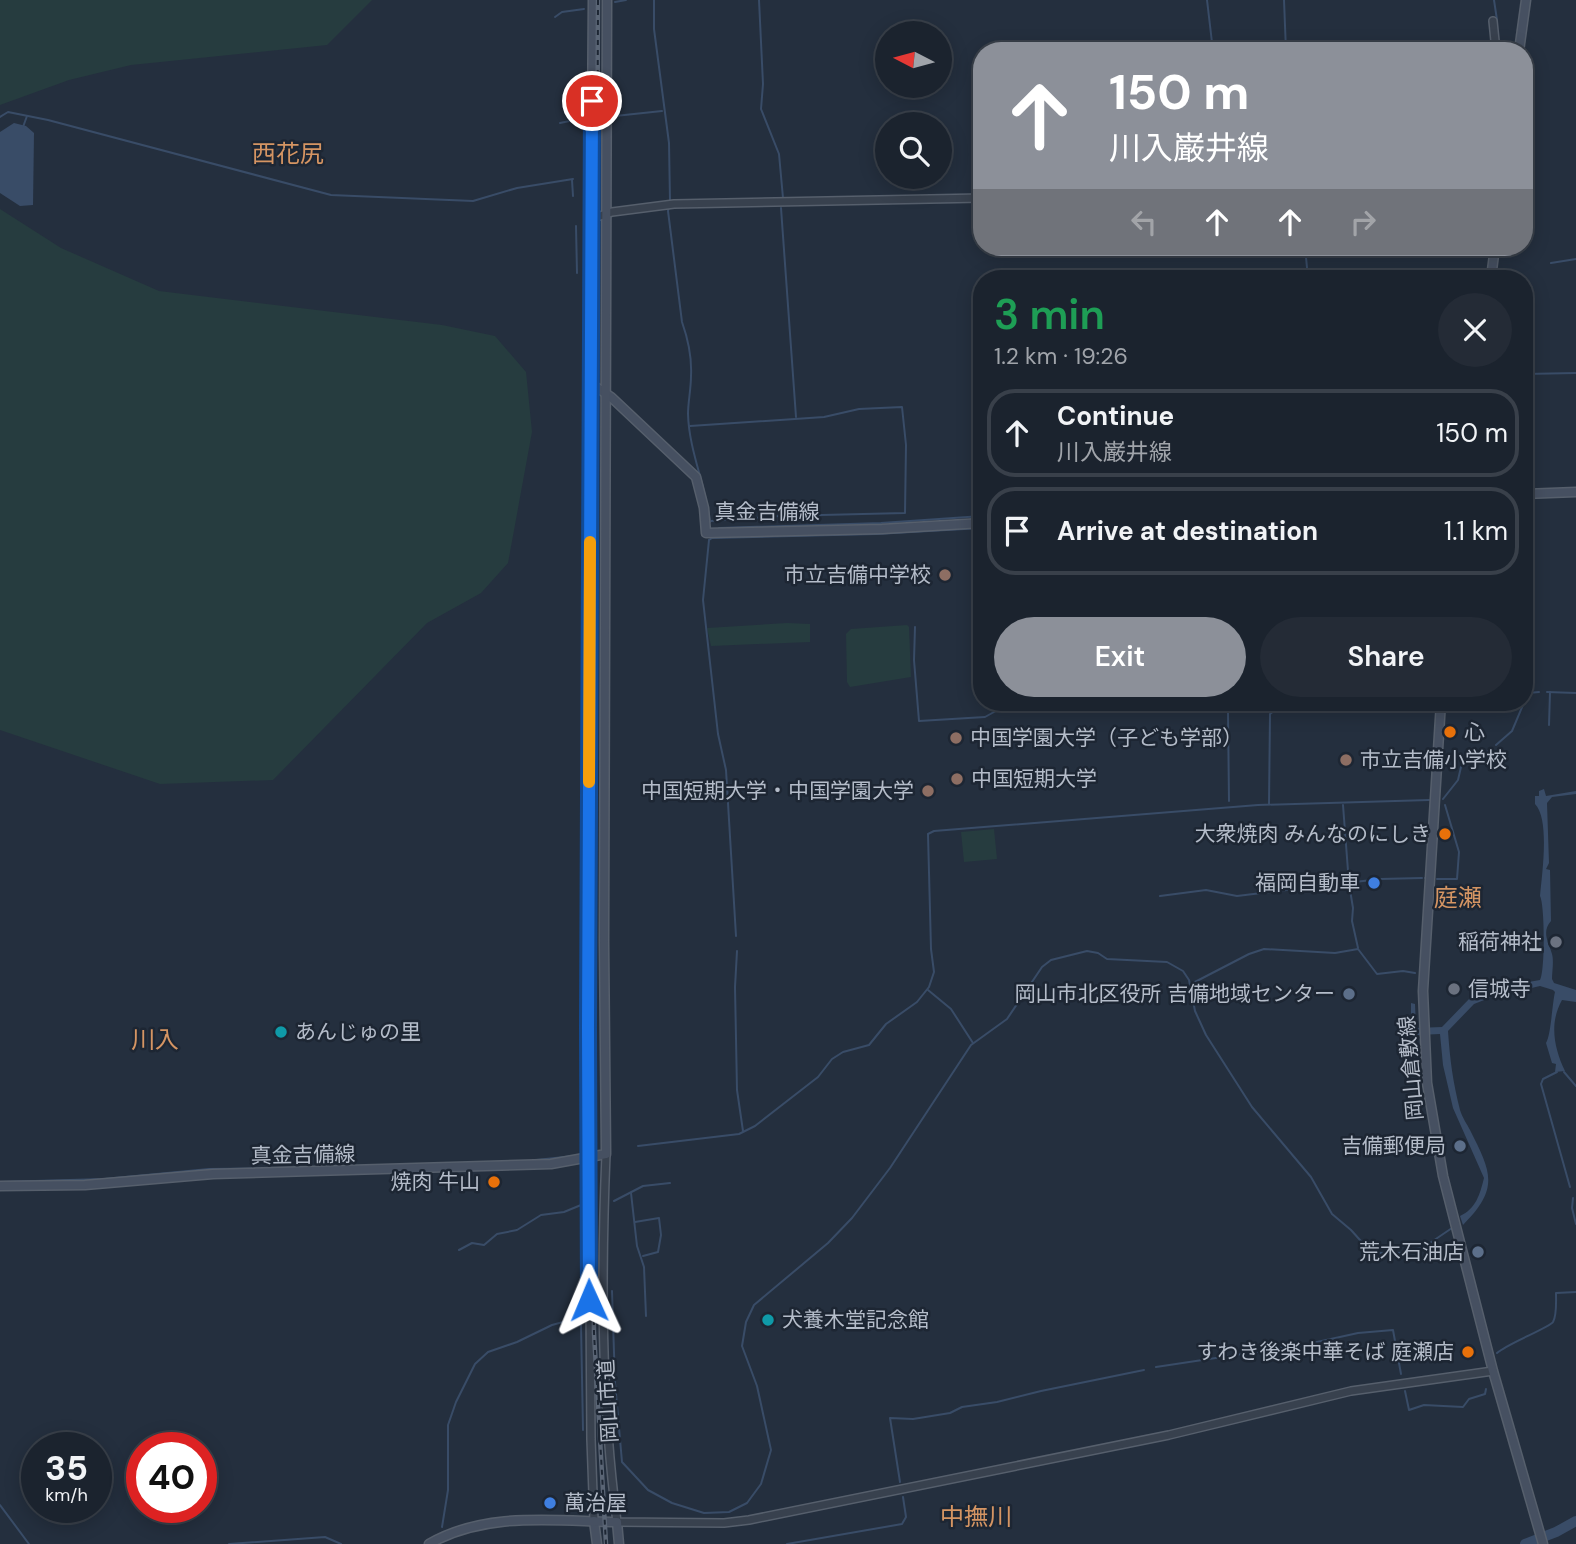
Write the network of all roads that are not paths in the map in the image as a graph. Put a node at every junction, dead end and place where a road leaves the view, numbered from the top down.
1 (593, 0) edge
2 (607, 0) edge
3 (1525, 0) edge
4 (1493, 21) dead end
5 (1495, 42) edge
6 (1520, 42) edge
7 (973, 198) edge
8 (606, 214) junction
9 (591, 219) junction
10 (590, 383) junction
11 (606, 394) junction
12 (1576, 492) edge
13 (1533, 494) edge
14 (973, 523) edge
15 (1440, 711) edge
16 (606, 1154) junction
17 (589, 1159) junction
18 (0, 1186) edge
19 (1493, 1371) junction
20 (594, 1521) junction
21 (617, 1522) junction
22 (429, 1544) edge
23 (597, 1544) edge
24 (619, 1544) edge
25 (1543, 1544) edge

1 - 9 main road
2 - 8 main road
3 - 6 main road
4 - 5 street
7 - 8 street
8 - 9 street
8 - 11 main road
9 - 10 main road
10 - 11 main road, 真金吉備線
10 - 17 main road
11 - 14 main road, 真金吉備線
11 - 16 main road
12 - 13 main road
15 - 19 main road, 岡山倉敷線
16 - 17 main road, 真金吉備線
16 - 21 street, 岡山市道
17 - 18 main road, 真金吉備線
17 - 20 street, 岡山市道
19 - 21 street
19 - 25 main road, 岡山倉敷線
20 - 21 main road
20 - 22 main road
20 - 23 main road
21 - 24 main road

